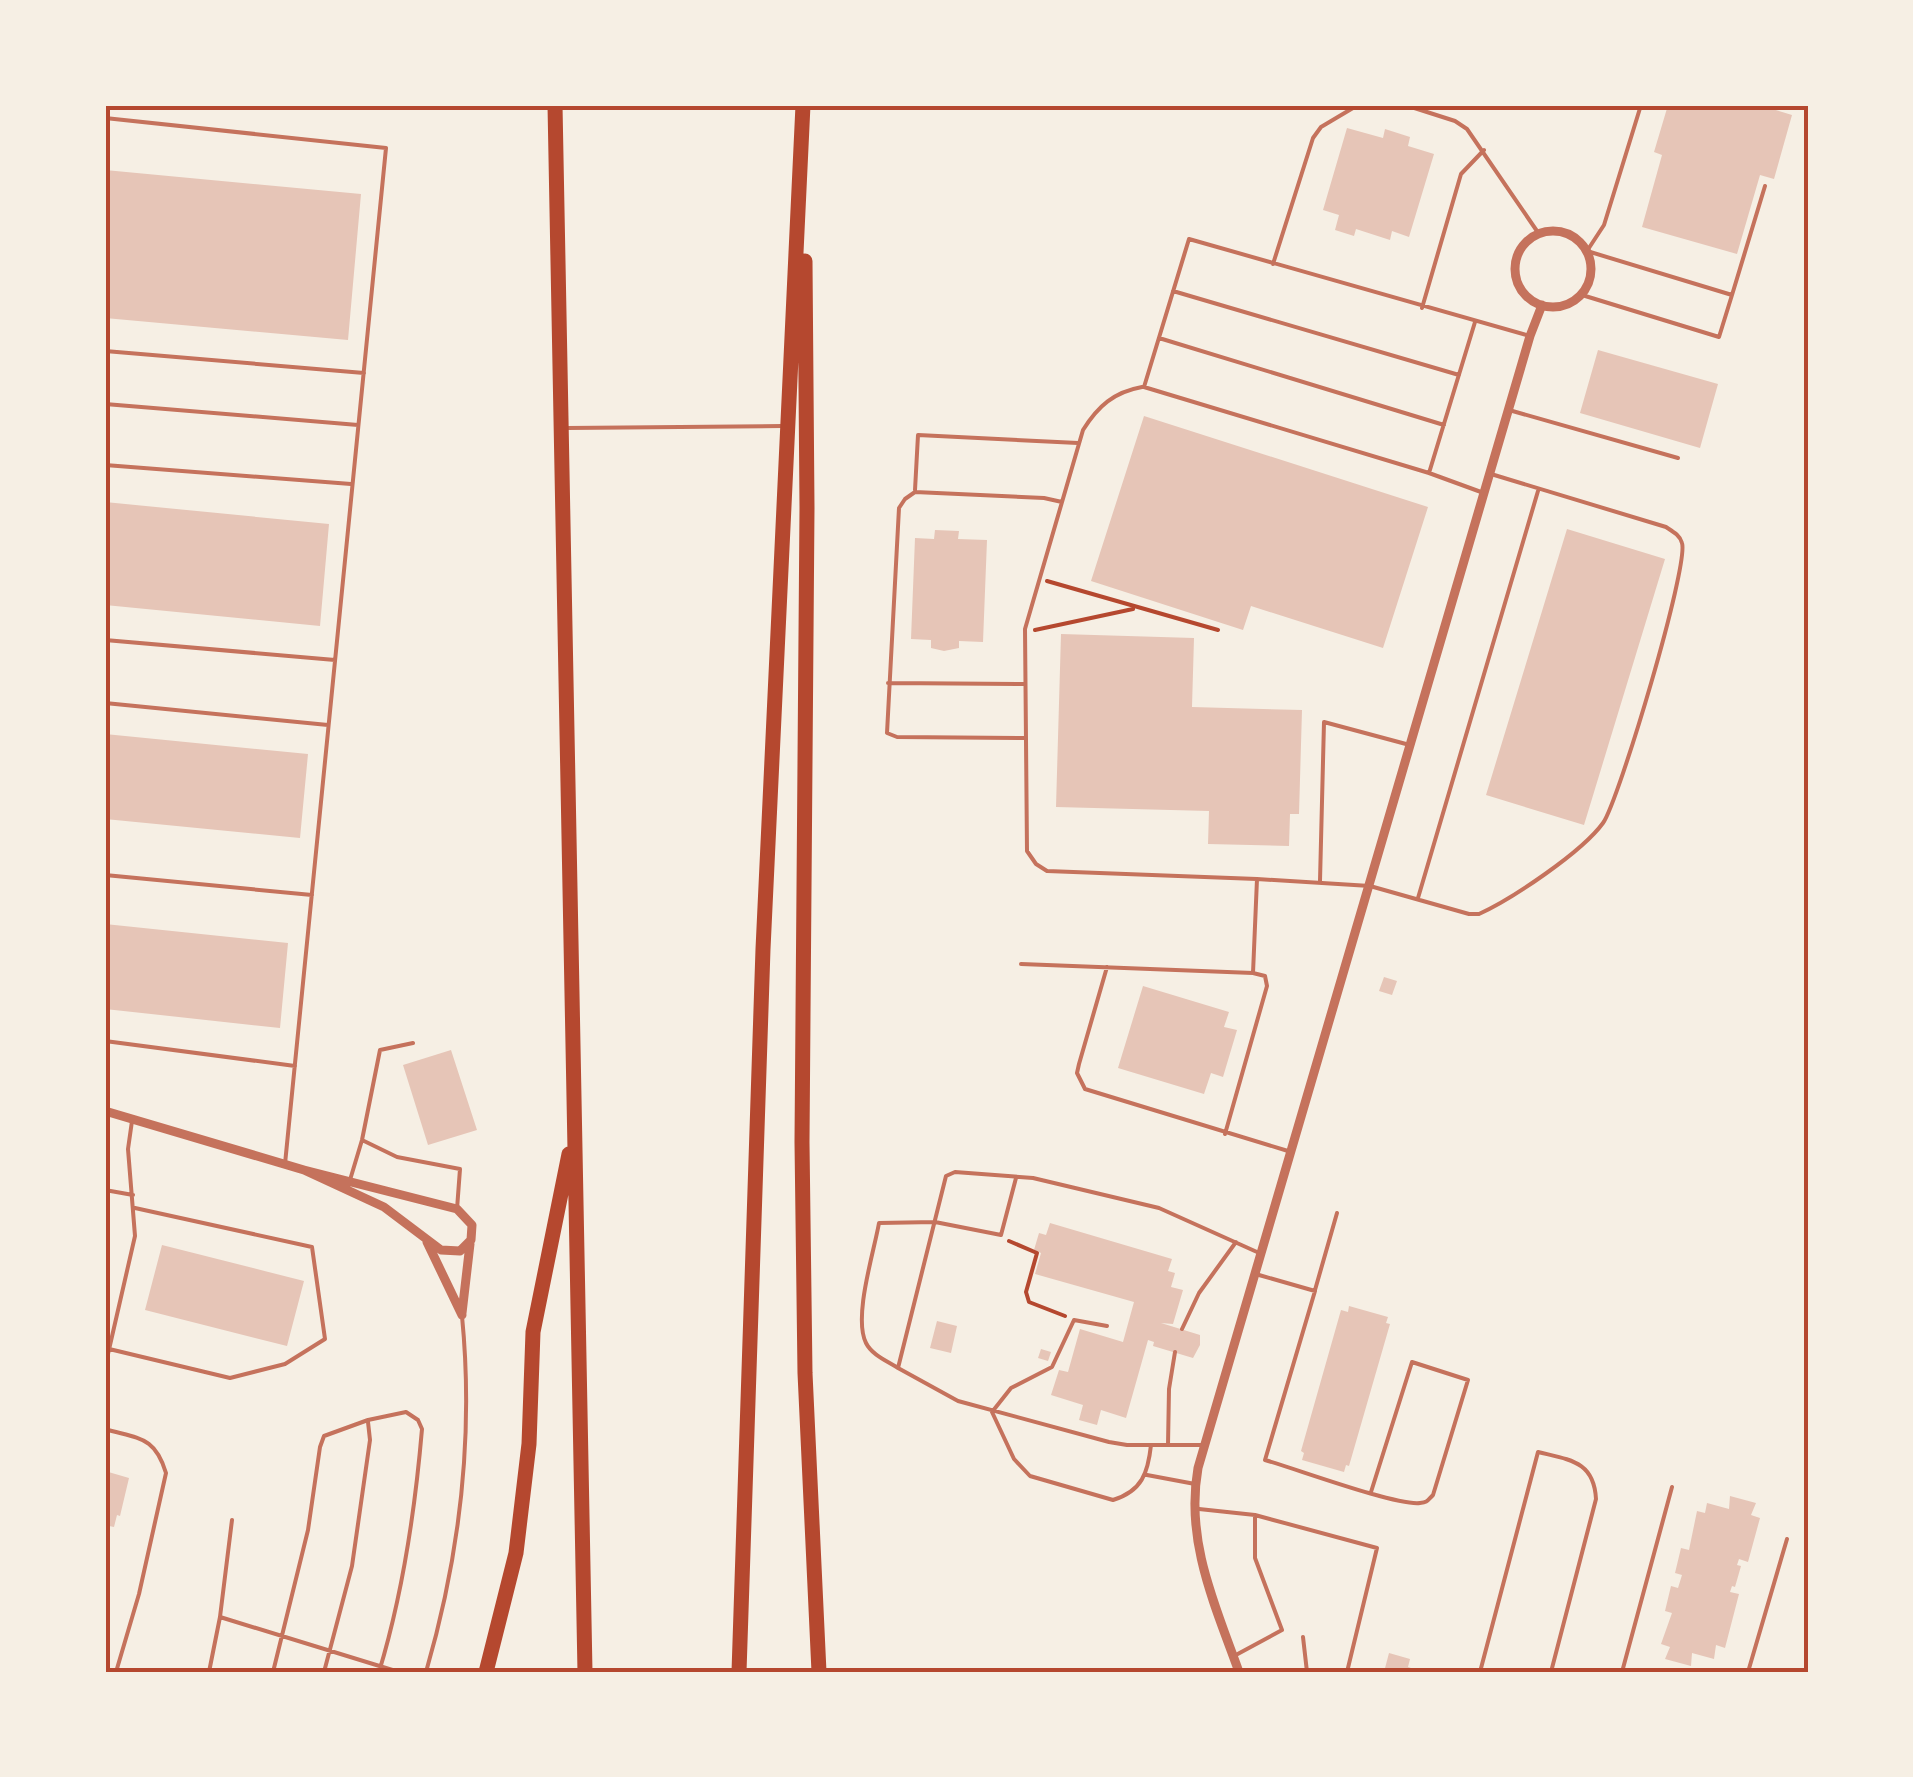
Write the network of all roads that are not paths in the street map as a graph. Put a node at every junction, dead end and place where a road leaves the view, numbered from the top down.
1 (555, 105) edge
2 (803, 105) edge
3 (1358, 105) edge
4 (1405, 105) edge
5 (1641, 105) edge
6 (105, 118) edge
7 (1484, 150) junction
8 (1764, 186) dead end
9 (1539, 234) junction
10 (1587, 251) junction
11 (1273, 264) junction
12 (1173, 291) junction
13 (1582, 295) junction
14 (1732, 295) junction
15 (1542, 305) junction
16 (1422, 308) junction
17 (1475, 322) junction
18 (1530, 336) junction
19 (1159, 338) junction
20 (105, 351) edge
21 (364, 373) junction
22 (1459, 376) junction
23 (1144, 387) junction
24 (105, 404) edge
25 (1509, 410) junction
26 (358, 425) junction
27 (1444, 425) junction
28 (787, 426) junction
29 (562, 428) junction
30 (1078, 444) junction
31 (1678, 458) dead end
32 (105, 465) edge
33 (1430, 473) junction
34 (1491, 474) junction
35 (352, 484) junction
36 (1539, 489) junction
37 (915, 492) junction
38 (1486, 494) junction
39 (1062, 502) junction
40 (105, 640) edge
41 (335, 660) junction
42 (888, 682) junction
43 (1024, 684) junction
44 (105, 702) edge
45 (328, 725) junction
46 (1024, 738) junction
47 (1411, 746) junction
48 (105, 875) edge
49 (1257, 880) junction
50 (1320, 881) junction
51 (1370, 886) junction
52 (312, 895) junction
53 (1418, 898) junction
54 (1021, 964) dead end
55 (1107, 967) junction
56 (1253, 972) junction
57 (105, 1041) edge
58 (412, 1043) dead end
59 (295, 1066) junction
60 (105, 1111) edge
61 (132, 1118) junction
62 (575, 1126) junction
63 (1225, 1134) junction
64 (362, 1140) junction
65 (1291, 1152) junction
66 (285, 1164) junction
67 (304, 1170) junction
68 (1017, 1176) junction
69 (350, 1180) junction
70 (105, 1190) edge
71 (133, 1195) junction
72 (135, 1208) junction
73 (458, 1210) junction
74 (1337, 1214) dead end
75 (936, 1222) junction
76 (426, 1240) junction
77 (471, 1240) junction
78 (1236, 1242) junction
79 (1261, 1254) junction
80 (1254, 1273) junction
81 (1314, 1291) junction
82 (462, 1315) junction
83 (1108, 1326) dead end
84 (1182, 1329) dead end
85 (108, 1349) edge
86 (1176, 1352) dead end
87 (105, 1367) edge
88 (898, 1368) junction
89 (992, 1412) junction
90 (368, 1420) junction
91 (105, 1429) edge
92 (1204, 1444) junction
93 (1168, 1445) junction
94 (1151, 1446) junction
95 (1147, 1475) junction
96 (1196, 1484) junction
97 (1672, 1487) dead end
98 (1372, 1492) junction
99 (1194, 1508) junction
100 (1255, 1515) junction
101 (232, 1520) dead end
102 (1787, 1539) dead end
103 (220, 1617) junction
104 (283, 1634) junction
105 (1304, 1636) dead end
106 (331, 1649) junction
107 (1233, 1656) junction
108 (380, 1669) edge
109 (116, 1672) edge
110 (209, 1672) edge
111 (272, 1672) edge
112 (324, 1672) edge
113 (399, 1672) edge
114 (426, 1672) edge
115 (486, 1672) edge
116 (585, 1672) edge
117 (738, 1672) edge
118 (821, 1672) edge
119 (1239, 1672) edge
120 (1307, 1672) edge
121 (1347, 1672) edge
122 (1480, 1672) edge
123 (1552, 1672) edge
124 (1622, 1672) edge
125 (1748, 1672) edge

1 - 29 highway
2 - 28 highway
2 - 118 highway
3 - 11 lane
4 - 7 lane
5 - 10 lane
6 - 21 lane
7 - 9 lane
7 - 16 lane
8 - 14 lane
9 - 10 street
9 - 15 street
10 - 13 street
10 - 14 lane
11 - 12 lane
11 - 16 lane
12 - 19 lane
12 - 22 lane
13 - 14 lane
13 - 15 street
15 - 18 street
16 - 17 lane
17 - 18 lane
17 - 22 lane
18 - 25 street
19 - 23 lane
19 - 27 lane
20 - 21 lane
21 - 26 lane
22 - 27 lane
23 - 30 lane
23 - 33 lane
24 - 26 lane
25 - 31 lane
25 - 34 street
26 - 35 lane
27 - 33 lane
28 - 29 lane
28 - 117 highway
29 - 62 highway
30 - 37 lane
30 - 39 lane
32 - 35 lane
33 - 38 lane
34 - 36 lane
34 - 38 street
35 - 41 lane
36 - 53 lane
36 - 53 lane
37 - 39 lane
37 - 42 lane
38 - 47 street
39 - 43 lane
40 - 41 lane
41 - 45 lane
42 - 43 lane
42 - 46 lane
43 - 46 lane
44 - 45 lane
45 - 52 lane
46 - 49 lane
47 - 50 lane
47 - 51 street
48 - 52 lane
49 - 50 lane
49 - 56 lane
50 - 51 lane
51 - 53 lane
51 - 65 street
52 - 59 lane
54 - 55 lane
55 - 56 lane
55 - 63 lane
56 - 63 lane
57 - 59 lane
58 - 64 lane
59 - 66 lane
60 - 61 street
61 - 66 street
61 - 71 lane
62 - 115 highway
62 - 116 highway
63 - 65 lane
64 - 69 lane
64 - 73 lane
65 - 79 street
66 - 67 street
67 - 69 street
67 - 76 street
68 - 75 lane
68 - 75 lane
68 - 78 lane
69 - 73 street
70 - 71 lane
71 - 72 lane
72 - 85 lane
72 - 85 lane
73 - 77 street
74 - 81 lane
75 - 88 lane
75 - 88 lane
76 - 77 street
76 - 82 street
77 - 82 street
78 - 79 lane
78 - 84 lane
79 - 80 street
80 - 81 lane
80 - 92 street
81 - 98 lane
82 - 114 lane
83 - 89 lane
85 - 87 lane
86 - 93 lane
88 - 89 lane
89 - 94 lane
89 - 95 lane
90 - 104 lane
90 - 106 lane
90 - 108 lane
91 - 109 lane
92 - 93 lane
92 - 96 street
93 - 94 lane
94 - 95 lane
95 - 96 lane
96 - 99 street
97 - 124 lane
98 - 98 lane
99 - 100 lane
99 - 107 street
100 - 107 lane
100 - 121 lane
101 - 103 lane
102 - 125 lane
103 - 104 lane
103 - 110 lane
104 - 106 lane
104 - 111 lane
105 - 120 lane
106 - 108 lane
106 - 112 lane
107 - 119 street
108 - 113 lane
122 - 123 lane

